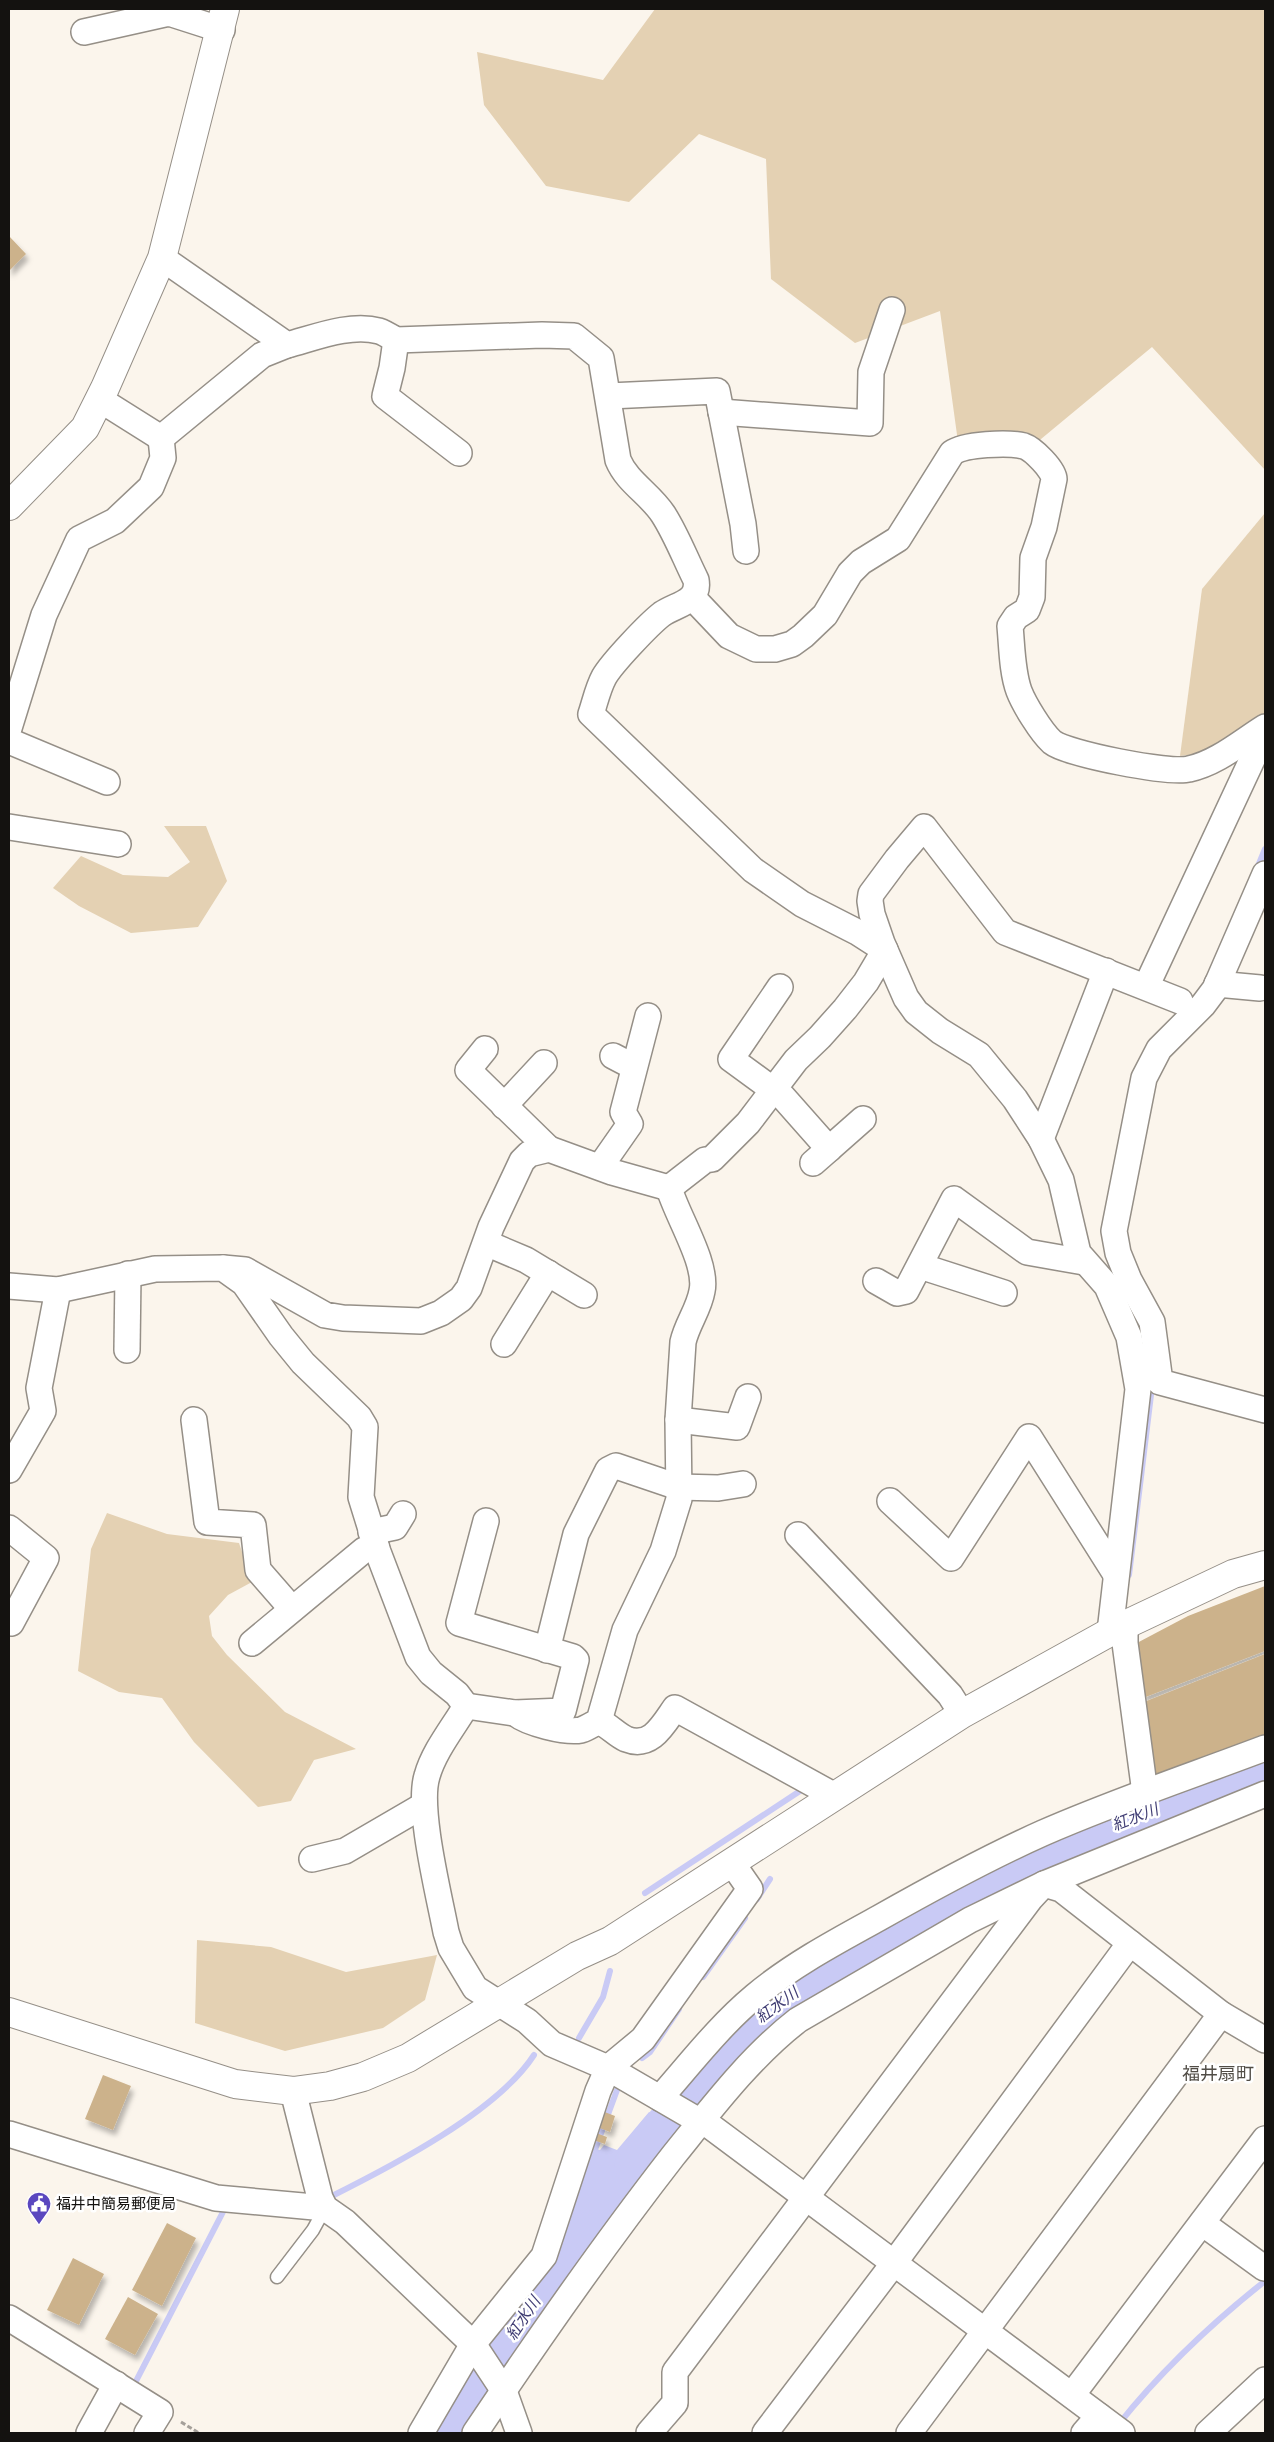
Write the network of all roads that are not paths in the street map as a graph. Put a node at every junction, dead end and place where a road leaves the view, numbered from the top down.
1 (224, 19) edge
2 (84, 32) dead end
3 (162, 258) junction
4 (892, 310) dead end
5 (396, 340) junction
6 (287, 345) junction
7 (609, 396) junction
8 (99, 400) junction
9 (721, 412) junction
10 (161, 438) junction
11 (459, 454) dead end
12 (9, 506) edge
13 (746, 551) dead end
14 (693, 598) junction
15 (1265, 727) edge
16 (9, 728) edge
17 (1265, 732) edge
18 (9, 741) edge
19 (107, 782) dead end
20 (9, 827) edge
21 (118, 844) dead end
22 (1265, 874) edge
23 (1260, 898) edge
24 (885, 950) junction
25 (1106, 972) junction
26 (1217, 984) junction
27 (780, 987) dead end
28 (1146, 987) junction
29 (1260, 988) dead end
30 (1180, 1001) dead end
31 (648, 1016) dead end
32 (485, 1049) dead end
33 (544, 1063) dead end
34 (773, 1089) junction
35 (504, 1106) junction
36 (863, 1119) dead end
37 (1041, 1139) junction
38 (549, 1149) junction
39 (600, 1167) junction
40 (669, 1188) junction
41 (486, 1243) junction
42 (1084, 1262) junction
43 (920, 1266) junction
44 (222, 1268) junction
45 (548, 1273) junction
46 (128, 1274) junction
47 (876, 1281) dead end
48 (9, 1286) edge
49 (58, 1290) junction
50 (1004, 1293) dead end
51 (584, 1295) dead end
52 (504, 1344) dead end
53 (127, 1350) dead end
54 (748, 1397) dead end
55 (1265, 1410) edge
56 (194, 1420) dead end
57 (678, 1420) junction
58 (9, 1470) edge
59 (743, 1484) dead end
60 (678, 1487) junction
61 (890, 1501) dead end
62 (403, 1514) dead end
63 (486, 1521) dead end
64 (9, 1528) edge
65 (798, 1535) dead end
66 (373, 1539) junction
67 (1265, 1565) edge
68 (1115, 1572) junction
69 (292, 1609) junction
70 (11, 1623) dead end
71 (1117, 1629) junction
72 (252, 1643) dead end
73 (547, 1650) junction
74 (466, 1706) junction
75 (515, 1713) junction
76 (962, 1714) junction
77 (599, 1721) junction
78 (1265, 1748) edge
79 (1145, 1793) junction
80 (1265, 1794) edge
81 (836, 1796) junction
82 (424, 1805) junction
83 (312, 1859) dead end
84 (732, 1863) junction
85 (1044, 1884) junction
86 (1130, 1943) junction
87 (499, 2003) junction
88 (9, 2012) edge
89 (1221, 2014) junction
90 (1265, 2040) edge
91 (608, 2068) junction
92 (293, 2092) junction
93 (661, 2099) junction
94 (698, 2119) junction
95 (9, 2134) edge
96 (1263, 2145) edge
97 (806, 2198) junction
98 (325, 2208) junction
99 (1202, 2223) junction
100 (894, 2264) junction
101 (1264, 2268) dead end
102 (277, 2277) dead end
103 (9, 2318) edge
104 (985, 2332) junction
105 (475, 2348) junction
106 (1265, 2380) edge
107 (116, 2384) junction
108 (501, 2386) junction
109 (1072, 2395) junction
110 (1106, 2427) edge
111 (89, 2433) edge
112 (147, 2433) edge
113 (422, 2433) edge
114 (474, 2433) edge
115 (519, 2433) edge
116 (648, 2433) edge
117 (765, 2433) edge
118 (909, 2433) edge
119 (1208, 2433) edge

1 - 2 street
1 - 3 street
3 - 6 street
3 - 8 street
4 - 9 street
5 - 6 street
5 - 7 street
5 - 11 street
6 - 10 street
7 - 9 street
7 - 14 street
8 - 10 street
8 - 12 street
9 - 13 street
10 - 16 street
14 - 15 street
14 - 24 street
17 - 28 street
18 - 19 street
20 - 21 street
22 - 23 street
23 - 26 street
24 - 25 street
24 - 34 street
24 - 37 street
25 - 28 street
25 - 37 street
26 - 29 street
26 - 55 street
27 - 34 street
28 - 30 street
31 - 39 street
32 - 35 street
33 - 35 street
34 - 36 street
34 - 40 street
35 - 38 street
37 - 42 street
38 - 39 street
38 - 41 street
39 - 40 street
40 - 57 street
41 - 44 street
41 - 45 street
42 - 43 street
42 - 68 street
43 - 47 street
43 - 50 street
44 - 46 street
44 - 66 street
45 - 51 street
45 - 52 street
46 - 49 street
46 - 53 street
48 - 49 street
49 - 58 street
54 - 57 street
56 - 69 street
57 - 60 street
59 - 60 street
60 - 73 street
60 - 77 street
61 - 68 street
62 - 66 street
63 - 73 street
64 - 70 street
65 - 76 street
66 - 69 street
66 - 74 street
67 - 71 street
68 - 71 street
69 - 72 street
71 - 76 street
71 - 79 street
73 - 75 street
74 - 75 street
74 - 82 street
75 - 77 street
76 - 81 street
77 - 81 street
78 - 79 street
79 - 93 street
80 - 85 street
81 - 84 street
82 - 83 street
82 - 87 street
84 - 87 street
84 - 91 street
85 - 86 street
85 - 94 street
85 - 97 street
86 - 89 street
86 - 100 street
87 - 91 street
87 - 92 street
88 - 92 street
89 - 90 street
89 - 104 street
91 - 93 street
91 - 105 street
92 - 98 street
93 - 94 street
94 - 97 street
94 - 108 street
95 - 98 street
96 - 99 street
97 - 100 street
97 - 116 street
98 - 102 lane
98 - 105 street
99 - 101 street
99 - 109 street
100 - 104 street
100 - 117 street
103 - 107 street
104 - 109 street
104 - 118 street
105 - 108 street
105 - 113 street
106 - 119 street
107 - 111 street
107 - 112 street
108 - 114 street
108 - 115 street
109 - 110 street

